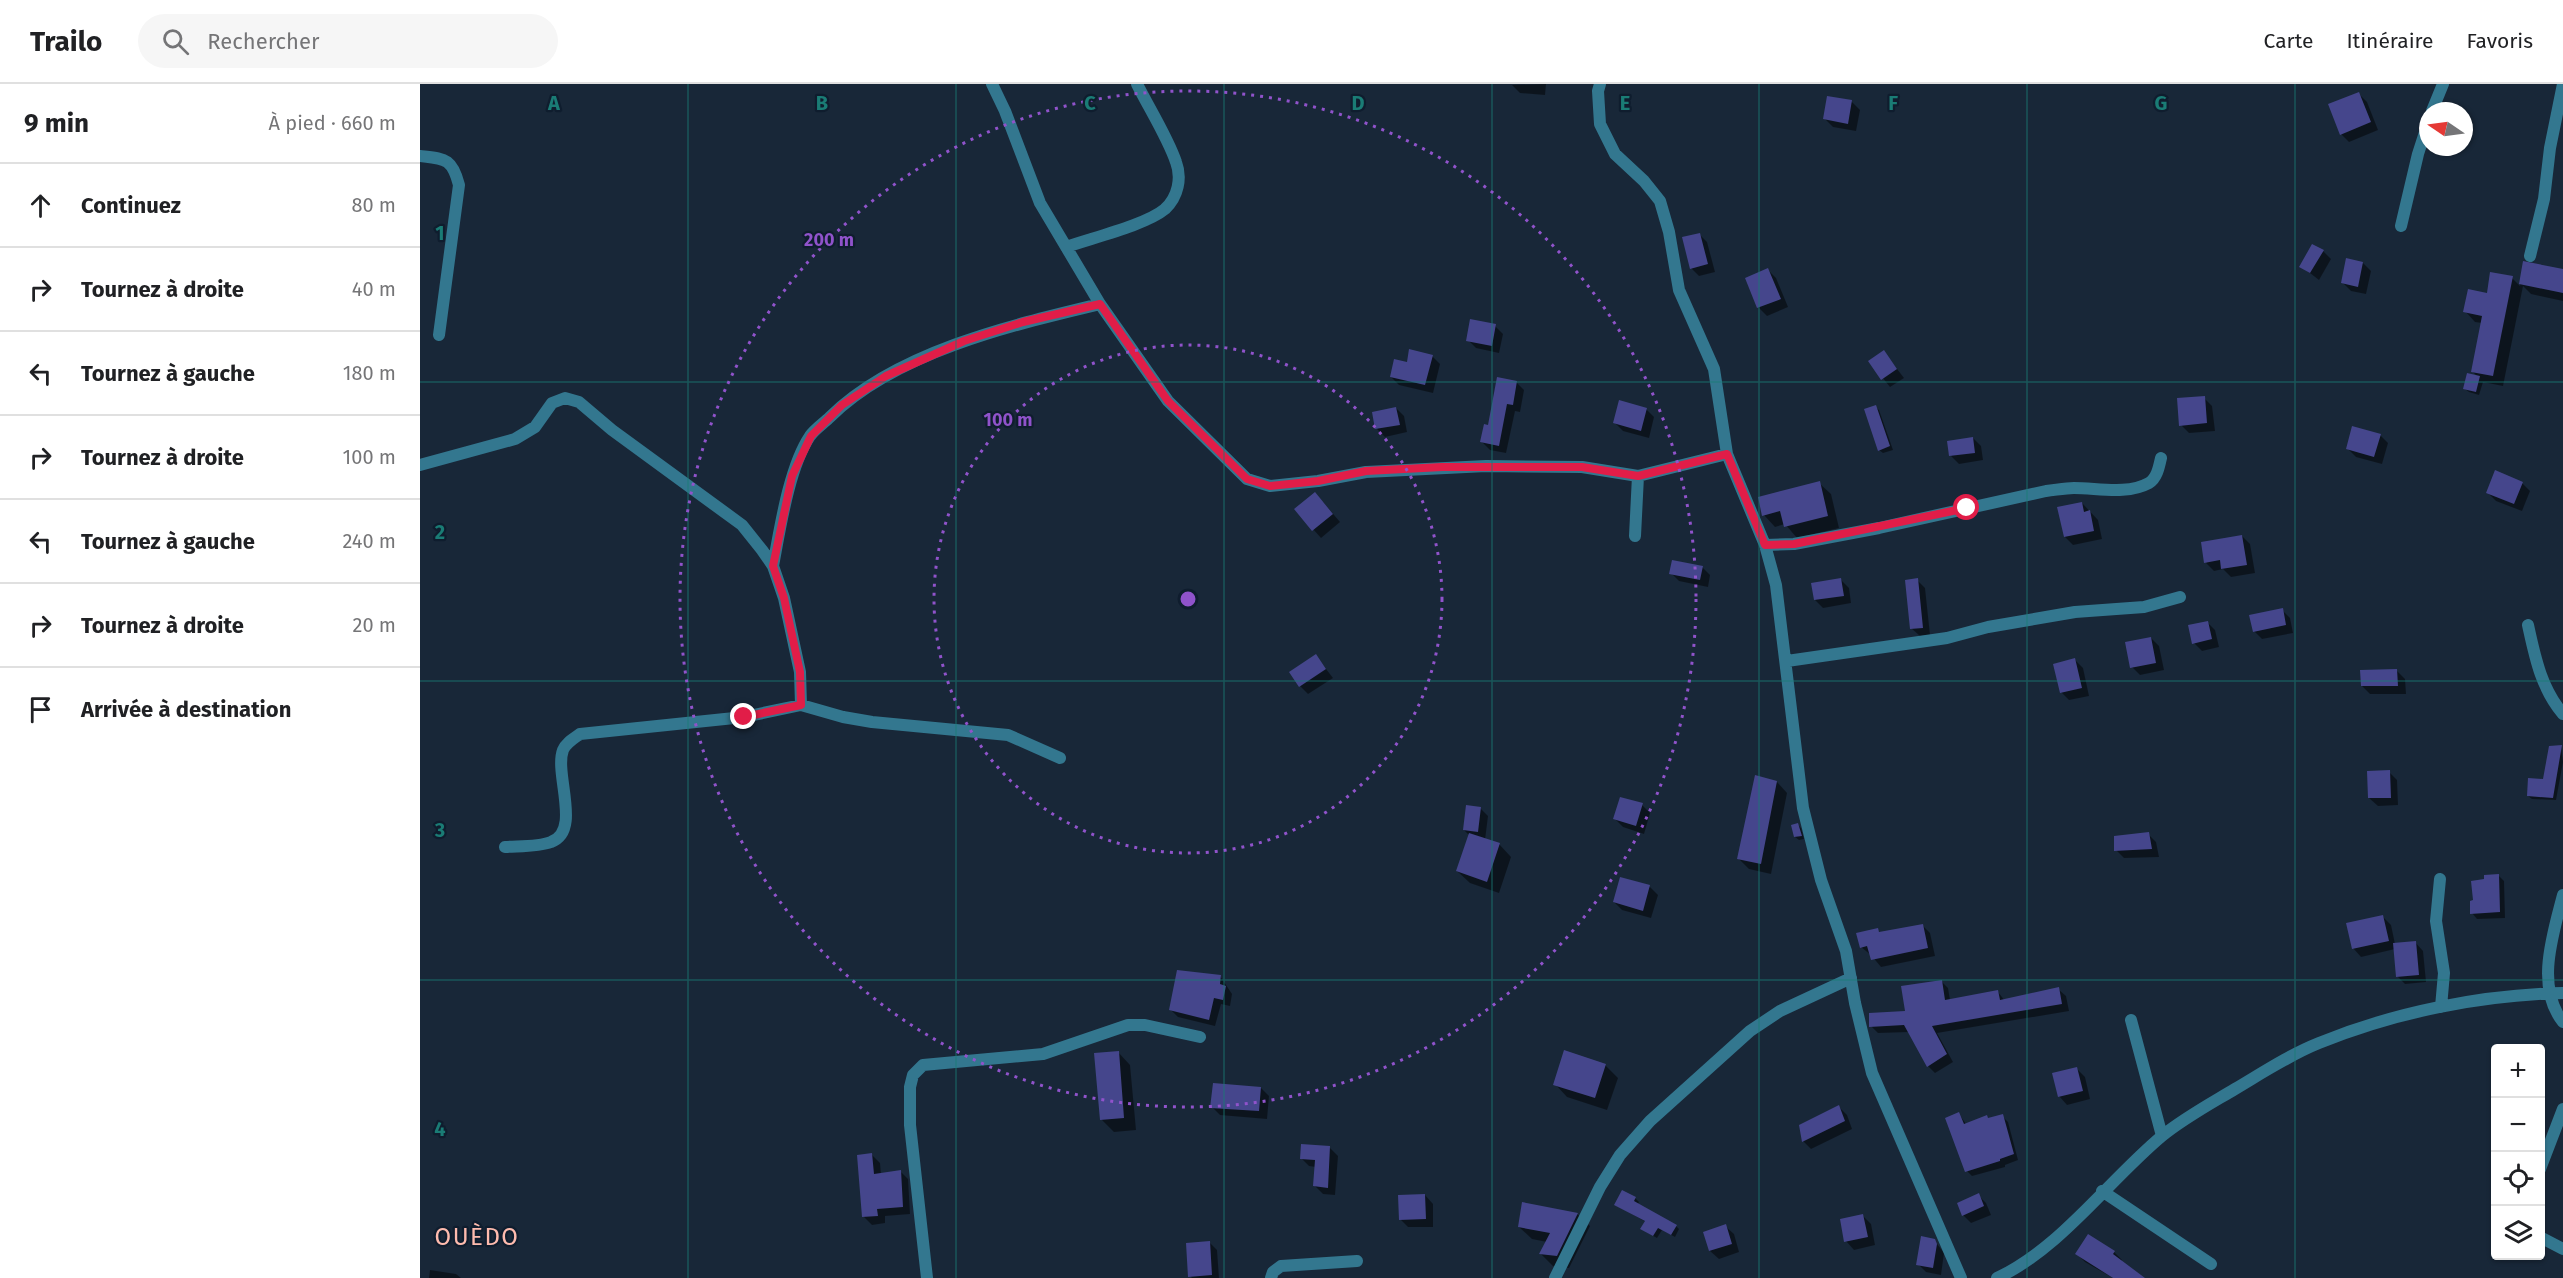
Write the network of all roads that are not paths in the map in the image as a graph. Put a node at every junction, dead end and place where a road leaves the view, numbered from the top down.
1 (992, 84) edge
2 (1137, 84) edge
3 (1600, 84) edge
4 (2443, 84) edge
5 (2563, 84) edge
6 (2436, 102) edge
7 (2419, 151) edge
8 (420, 156) edge
9 (2401, 226) dead end
10 (1066, 247) junction
11 (2530, 256) dead end
12 (1100, 304) junction
13 (439, 335) dead end
14 (1727, 454) junction
15 (2161, 458) dead end
16 (420, 465) edge
17 (1638, 476) junction
18 (1635, 536) dead end
19 (1765, 545) junction
20 (773, 566) junction
21 (2180, 597) dead end
22 (2528, 625) dead end
23 (1787, 661) junction
24 (801, 705) junction
25 (2563, 714) edge
26 (1060, 758) dead end
27 (505, 847) dead end
28 (2440, 879) dead end
29 (2563, 895) edge
30 (1851, 978) junction
31 (2548, 993) junction
32 (2563, 993) edge
33 (2441, 1007) junction
34 (2131, 1020) dead end
35 (2563, 1022) edge
36 (1200, 1037) dead end
37 (2563, 1109) edge
38 (2162, 1136) junction
39 (2545, 1158) edge
40 (2102, 1191) junction
41 (2545, 1239) edge
42 (2563, 1249) edge
43 (1357, 1261) dead end
44 (2211, 1264) dead end
45 (2003, 1277) edge
46 (927, 1278) edge
47 (1271, 1278) edge
48 (1555, 1278) edge
49 (1961, 1278) edge

1 - 10 street
2 - 10 street
3 - 14 street
4 - 6 street
5 - 11 street
7 - 9 street
8 - 13 street
10 - 12 street
12 - 17 street
12 - 20 street
14 - 17 street
14 - 19 street
15 - 19 street
16 - 20 street
17 - 18 street
19 - 23 street
20 - 24 street
21 - 23 street
22 - 25 street
23 - 30 street
24 - 26 street
24 - 27 street
28 - 33 street
29 - 31 street
30 - 48 street
30 - 49 street
31 - 32 street
31 - 33 street
31 - 35 street
33 - 38 street
34 - 38 street
36 - 46 street
37 - 39 street
38 - 40 street
40 - 44 street
40 - 45 street
41 - 42 street
43 - 47 street

